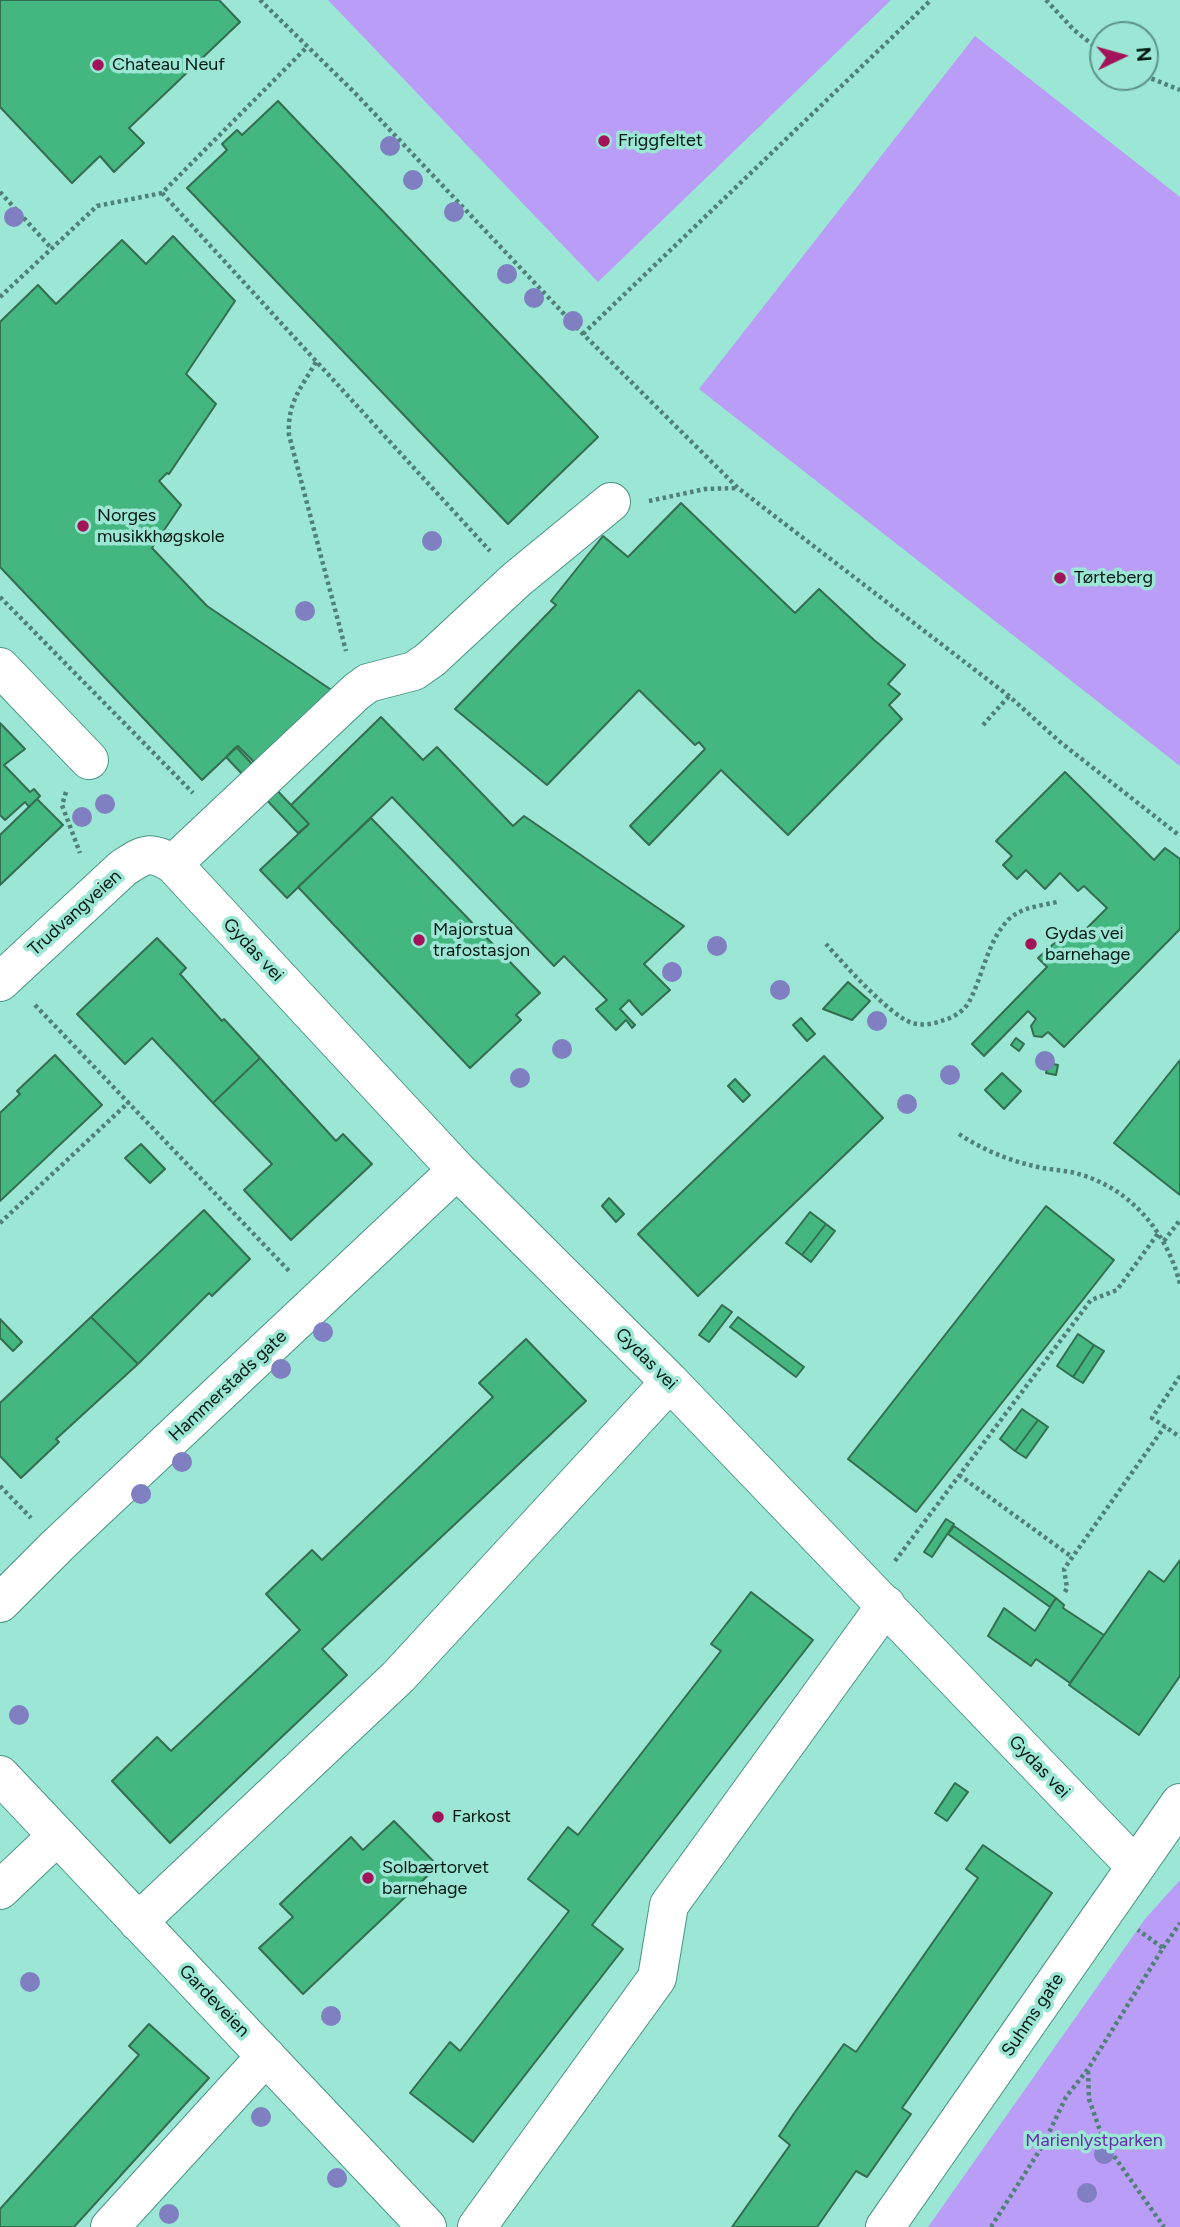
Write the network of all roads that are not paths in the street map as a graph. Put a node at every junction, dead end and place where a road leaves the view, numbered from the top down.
1 (611, 502) road end
2 (0, 667) edge
3 (89, 760) road end
4 (165, 859) junction
5 (0, 982) edge
6 (457, 1170) junction
7 (670, 1382) junction
8 (0, 1603) edge
9 (886, 1605) junction
10 (0, 1775) edge
11 (1180, 1803) edge
12 (57, 1836) junction
13 (1135, 1866) junction
14 (0, 1890) edge
15 (138, 1922) junction
16 (266, 2056) junction
17 (110, 2227) edge
18 (427, 2227) edge
19 (477, 2227) edge
20 (885, 2227) edge

1 - 4 street
2 - 3 street
4 - 5 street, Trudvangveien
4 - 6 street, Gydas vei
6 - 7 street, Gydas vei
6 - 8 street, Hammerstads gate
7 - 9 street, Gydas vei
7 - 15 street
9 - 13 street, Gydas vei
9 - 19 street
10 - 12 street, Gardeveien
11 - 13 street, Suhms gate
12 - 14 street
12 - 15 street, Gardeveien
13 - 20 street, Suhms gate
15 - 16 street, Gardeveien
16 - 17 street
16 - 18 street, Gardeveien

